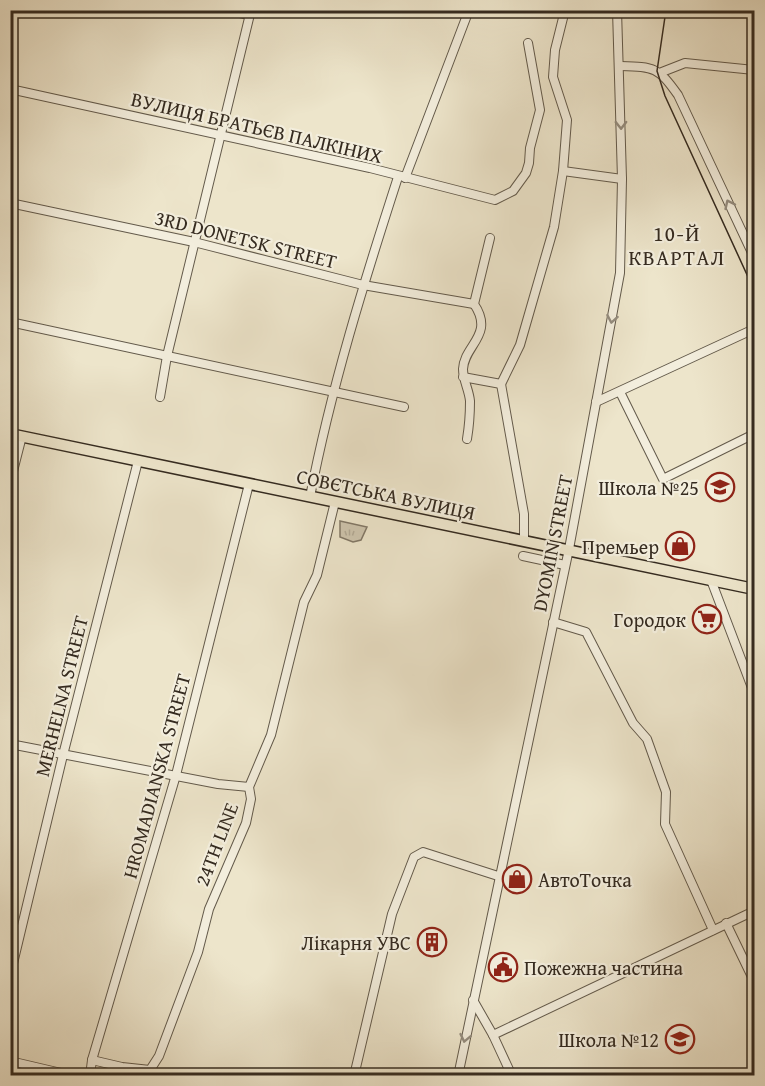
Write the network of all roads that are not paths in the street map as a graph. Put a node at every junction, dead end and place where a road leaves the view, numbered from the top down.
1 (227, 10) edge
2 (469, 10) edge
3 (565, 10) edge
4 (617, 10) edge
5 (250, 13) edge
6 (528, 43) dead end
7 (620, 66) junction
8 (754, 70) edge
9 (662, 72) junction
10 (10, 89) edge
11 (221, 134) junction
12 (563, 171) junction
13 (402, 177) junction
14 (622, 179) junction
15 (10, 203) edge
16 (490, 238) dead end
17 (194, 242) junction
18 (754, 257) edge
19 (363, 285) junction
20 (474, 304) junction
21 (10, 322) edge
22 (754, 329) edge
23 (167, 356) junction
24 (463, 377) junction
25 (501, 384) junction
26 (620, 392) junction
27 (333, 393) junction
28 (160, 397) dead end
29 (596, 402) junction
30 (404, 407) dead end
31 (754, 434) edge
32 (16, 435) edge
33 (467, 439) dead end
34 (138, 461) junction
35 (10, 483) edge
36 (249, 484) junction
37 (310, 496) junction
38 (335, 502) junction
39 (524, 540) junction
40 (568, 549) junction
41 (523, 556) dead end
42 (565, 565) junction
43 (711, 580) junction
44 (754, 589) edge
45 (553, 622) junction
46 (754, 693) edge
47 (10, 744) edge
48 (63, 755) junction
49 (176, 775) junction
50 (249, 787) junction
51 (498, 876) junction
52 (754, 911) edge
53 (726, 923) junction
54 (713, 930) junction
55 (10, 976) edge
56 (754, 981) edge
57 (473, 1000) junction
58 (493, 1035) junction
59 (92, 1060) junction
60 (10, 1061) edge
61 (10, 1074) edge
62 (20, 1076) edge
63 (74, 1076) edge
64 (90, 1076) edge
65 (354, 1076) edge
66 (458, 1076) edge
67 (512, 1076) edge

1 - 5 street
2 - 13 street
3 - 12 street
4 - 7 street, DYOMIN STREET
5 - 11 street
6 - 13 street, ВУЛИЦЯ БРАТЬЄВ ПАЛКІНИХ
7 - 9 street
7 -> 14 street, DYOMIN STREET
8 - 9 street
18 -> 9 street
10 - 11 street, ВУЛИЦЯ БРАТЬЄВ ПАЛКІНИХ
11 - 13 street, ВУЛИЦЯ БРАТЬЄВ ПАЛКІНИХ
11 - 17 street
12 - 14 street
12 - 25 street
13 - 19 street
14 -> 29 street, DYOMIN STREET
15 - 17 street, 3RD DONETSK STREET
16 - 20 street
17 - 19 street, 3RD DONETSK STREET
17 - 23 street
19 - 20 street, 3RD DONETSK STREET
19 - 27 street
20 - 24 street
21 - 23 street
22 - 26 street
23 - 27 street
23 - 28 street
24 - 25 street
24 - 33 street
25 - 39 street
26 - 29 street
26 - 31 street
27 - 30 street
27 - 37 street
29 - 40 street, DYOMIN STREET
32 - 34 main road, СОВЄТСЬКА ВУЛИЦЯ
32 - 35 street
34 - 36 main road, СОВЄТСЬКА ВУЛИЦЯ
34 - 48 street, MERHELNA STREET
36 - 37 main road, СОВЄТСЬКА ВУЛИЦЯ
36 - 49 street, HROMADIANSKA STREET
37 - 38 main road, СОВЄТСЬКА ВУЛИЦЯ
38 - 39 main road, СОВЄТСЬКА ВУЛИЦЯ
38 - 50 street, 24TH LINE
39 - 40 main road, СОВЄТСЬКА ВУЛИЦЯ
40 - 42 street, DYOMIN STREET
40 - 43 main road, СОВЄТСЬКА ВУЛИЦЯ
41 - 42 street
42 - 45 street, DYOMIN STREET
43 - 44 main road, СОВЄТСЬКА ВУЛИЦЯ
43 - 46 street
45 - 51 street, DYOMIN STREET
45 - 54 street
47 - 48 street
48 - 49 street
48 - 55 street, MERHELNA STREET
49 - 50 street
49 - 59 street, HROMADIANSKA STREET
50 - 59 street, 24TH LINE
51 - 57 street, DYOMIN STREET
51 - 65 street
52 - 53 street
53 - 54 street
53 - 56 street
54 - 58 street
57 - 58 street
57 -> 66 street, DYOMIN STREET
58 - 67 street
59 - 64 street, HROMADIANSKA STREET
60 - 63 street
61 - 62 street

